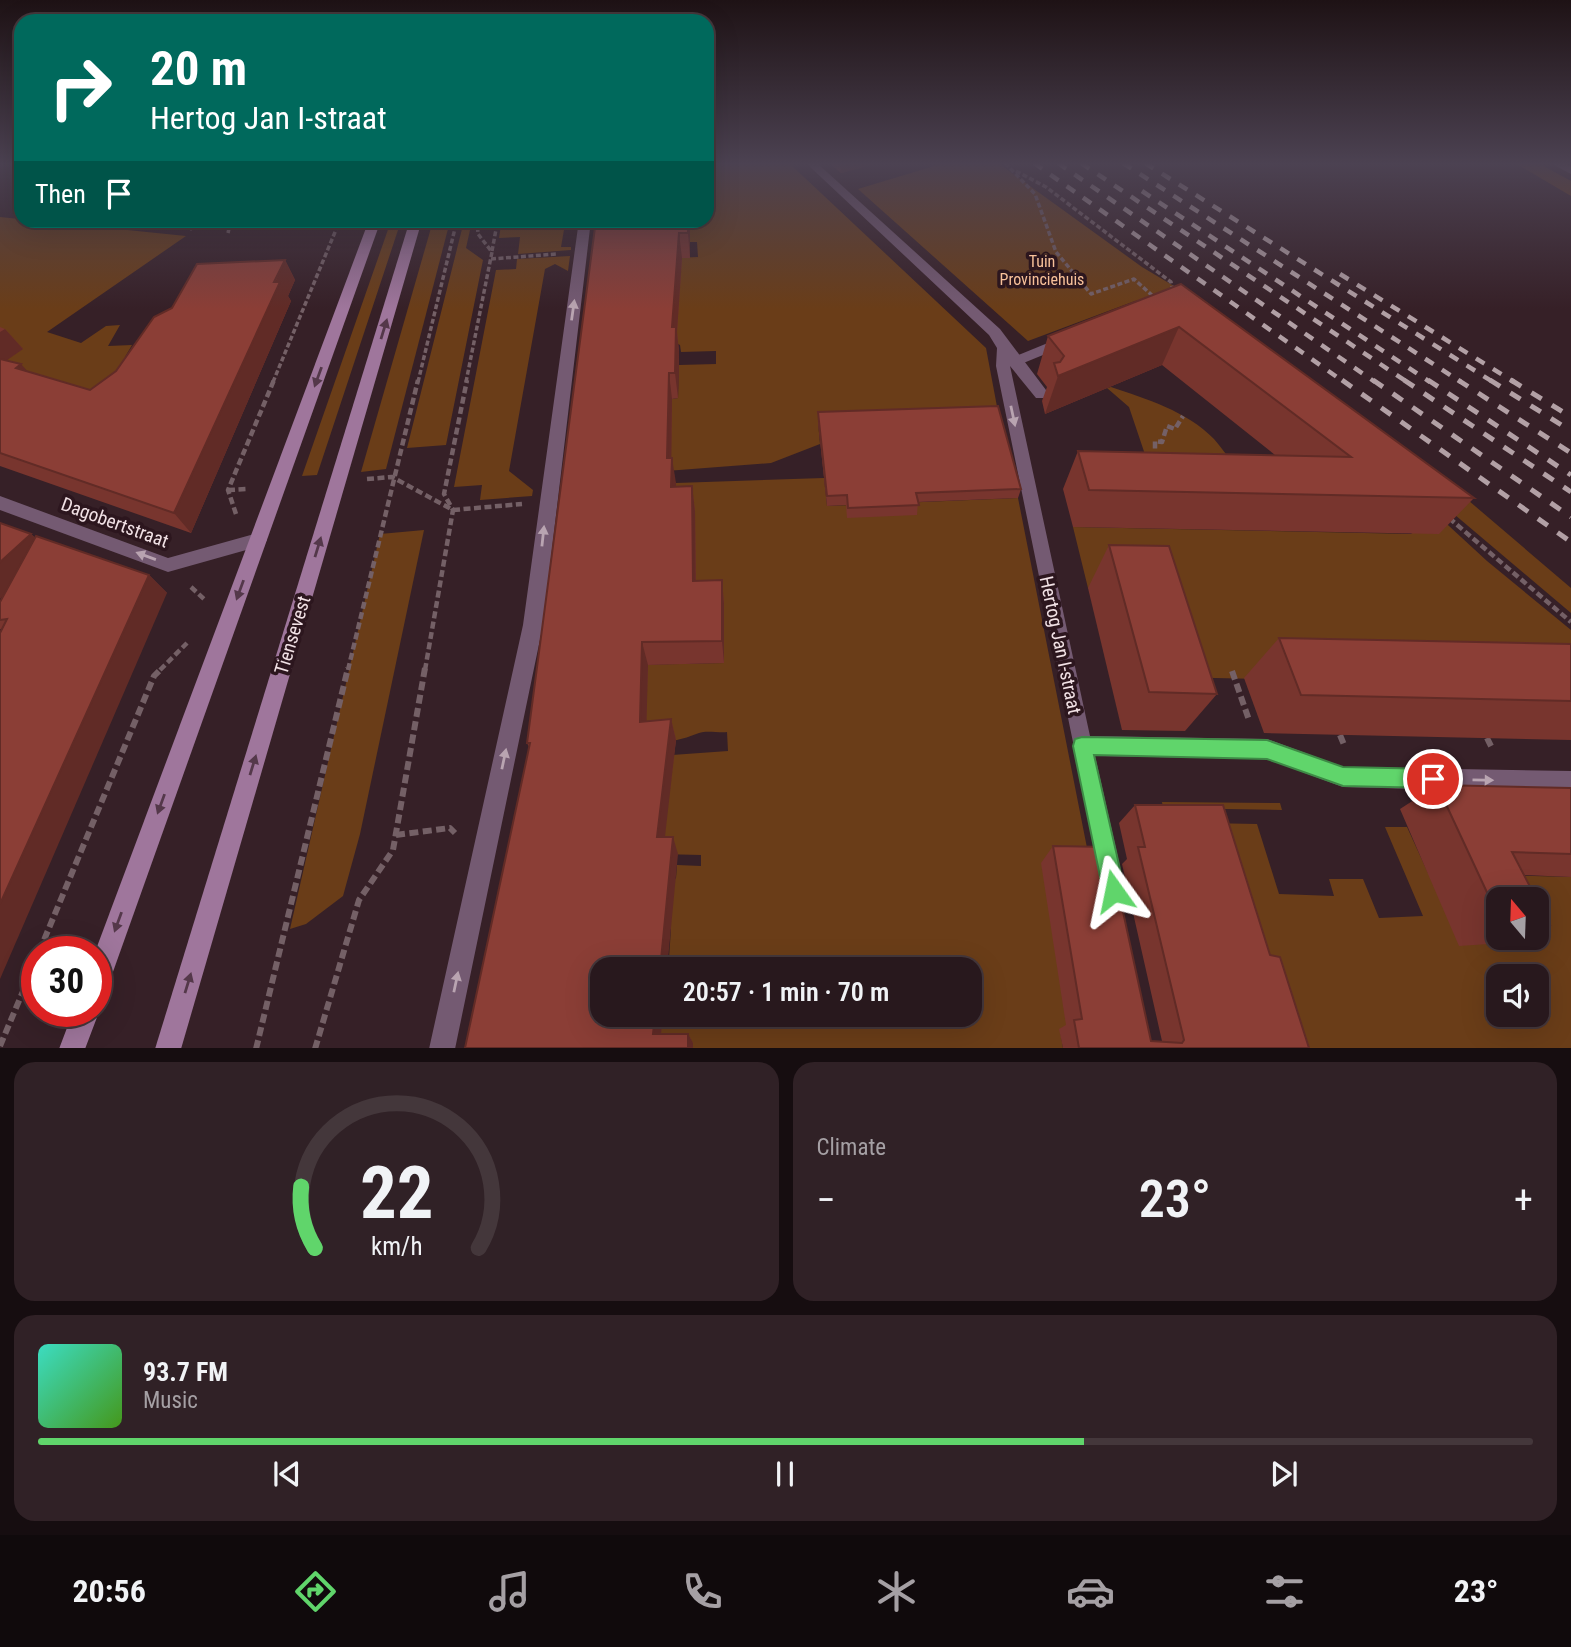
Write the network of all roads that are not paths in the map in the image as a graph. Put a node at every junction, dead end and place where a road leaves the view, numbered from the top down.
1 (864, 212) edge
2 (372, 228) edge
3 (414, 228) edge
4 (584, 228) edge
5 (1085, 333) edge
6 (1010, 355) junction
7 (1041, 394) dead end
8 (0, 503) edge
9 (258, 540) junction
10 (1082, 746) junction
11 (1571, 782) edge
12 (1114, 891) edge
13 (112, 939) edge
14 (80, 1027) edge
15 (72, 1048) edge
16 (168, 1048) edge
17 (442, 1048) edge

1 - 6 street
2 -> 9 main road
16 -> 3 main road, Tiensevest
17 -> 4 street
5 - 6 street
6 - 7 street
6 -> 10 street, Hertog Jan I-straat
9 -> 8 street, Dagobertstraat
9 -> 13 main road
10 -> 11 street
10 - 12 street, Hertog Jan I-straat
14 - 15 main road

